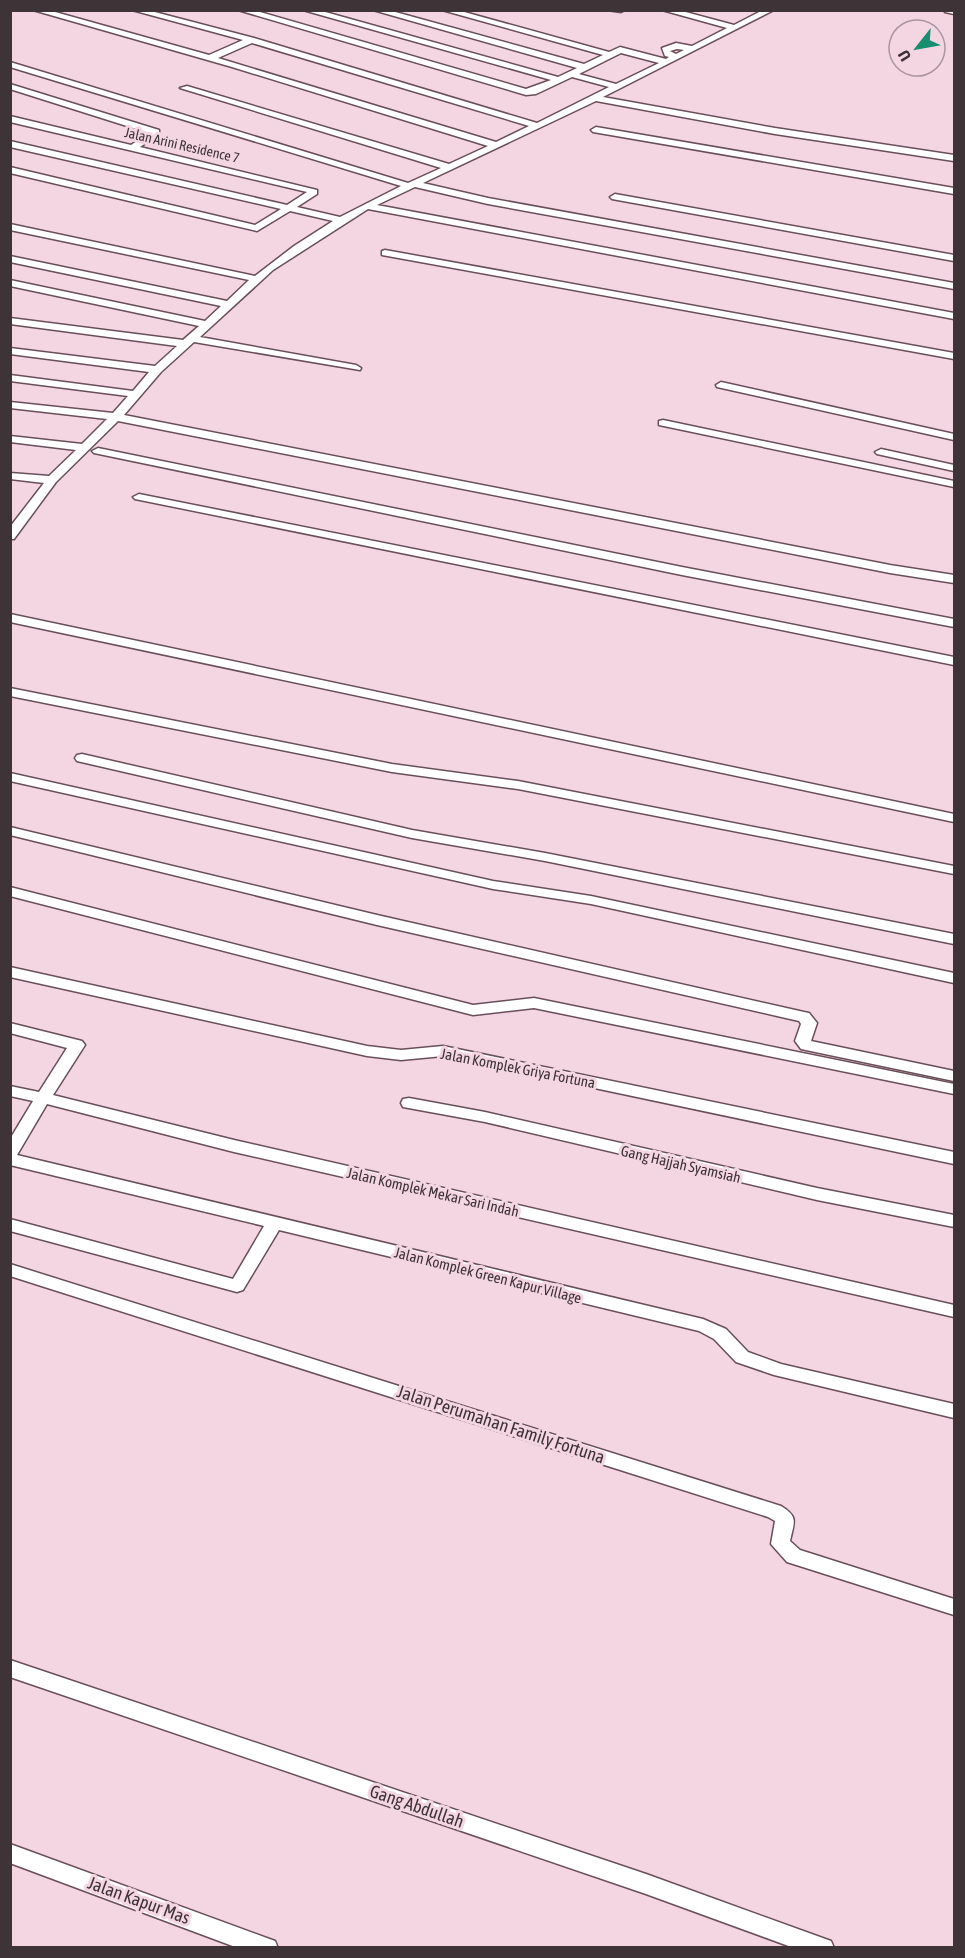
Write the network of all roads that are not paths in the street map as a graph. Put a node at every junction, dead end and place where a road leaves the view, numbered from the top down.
1 (37, 10) edge
2 (136, 10) edge
3 (307, 10) edge
4 (377, 10) edge
5 (446, 10) edge
6 (611, 10) edge
7 (621, 10) edge
8 (666, 10) edge
9 (742, 10) edge
10 (948, 10) edge
11 (244, 11) edge
12 (954, 12) edge
13 (765, 13) edge
14 (736, 28) junction
15 (258, 32) dead end
16 (227, 33) junction
17 (248, 39) junction
18 (211, 42) dead end
19 (611, 55) junction
20 (210, 58) junction
21 (672, 59) junction
22 (10, 64) edge
23 (585, 67) junction
24 (571, 74) junction
25 (559, 80) junction
26 (10, 86) edge
27 (617, 87) junction
28 (184, 88) dead end
29 (594, 98) junction
30 (10, 119) edge
31 (538, 126) junction
32 (596, 130) dead end
33 (10, 144) edge
34 (496, 145) junction
35 (133, 147) junction
36 (954, 158) edge
37 (449, 167) junction
38 (10, 170) edge
39 (412, 185) junction
40 (954, 191) edge
41 (615, 197) dead end
42 (368, 206) junction
43 (287, 209) junction
44 (341, 220) junction
45 (10, 227) edge
46 (385, 253) dead end
47 (954, 258) edge
48 (10, 259) edge
49 (672, 269) dead end
50 (257, 279) junction
51 (10, 283) edge
52 (954, 286) edge
53 (230, 305) junction
54 (954, 316) edge
55 (10, 321) edge
56 (954, 321) edge
57 (208, 325) junction
58 (191, 341) junction
59 (10, 351) edge
60 (954, 356) edge
61 (356, 368) dead end
62 (157, 370) junction
63 (10, 378) edge
64 (721, 385) dead end
65 (135, 394) junction
66 (10, 405) edge
67 (116, 417) junction
68 (663, 423) dead end
69 (954, 437) edge
70 (10, 439) edge
71 (83, 448) junction
72 (98, 451) dead end
73 (880, 452) dead end
74 (954, 468) edge
75 (10, 476) edge
76 (52, 480) junction
77 (954, 484) edge
78 (139, 497) dead end
79 (10, 536) edge
80 (954, 579) edge
81 (10, 618) edge
82 (954, 623) edge
83 (954, 662) edge
84 (10, 692) edge
85 (82, 758) dead end
86 (10, 777) edge
87 (954, 818) edge
88 (10, 831) edge
89 (954, 870) edge
90 (10, 891) edge
91 (954, 939) edge
92 (10, 972) edge
93 (954, 978) edge
94 (10, 1028) edge
95 (954, 1076) edge
96 (954, 1089) edge
97 (10, 1091) edge
98 (43, 1098) junction
99 (409, 1102) dead end
100 (10, 1154) edge
101 (954, 1158) edge
102 (10, 1159) edge
103 (954, 1221) edge
104 (275, 1223) junction
105 (10, 1225) edge
106 (10, 1270) edge
107 (954, 1311) edge
108 (954, 1411) edge
109 (954, 1607) edge
110 (10, 1668) edge
111 (10, 1853) edge
112 (267, 1947) edge
113 (823, 1947) edge

1 - 20 street
2 - 16 street
3 - 25 street
4 - 23 street
5 - 19 street
6 - 7 street
8 - 14 street
9 - 13 street
10 - 12 street
11 - 25 street
13 - 14 street
14 - 21 street
15 - 17 street
16 - 17 street
16 - 18 street
17 - 20 street
17 - 31 street
19 - 21 street
19 - 23 street
20 - 34 street
21 - 27 street
22 - 39 street
23 - 24 street
24 - 25 street
24 - 27 street
26 - 35 street
27 - 29 street
28 - 37 street
29 - 31 street
29 - 36 street
30 - 35 street, Jalan Arini Residence 7
31 - 34 street
32 - 40 street
33 - 43 street
34 - 37 street
35 - 43 street, Jalan Arini Residence 7
37 - 39 street
38 - 43 street, Jalan Arini Residence 7
39 - 42 street
39 - 52 street
41 - 47 street
42 - 44 street
42 - 54 street
43 - 44 street
44 - 50 street
45 - 50 street
46 - 60 street
48 - 53 street
49 - 56 street
50 - 53 street
51 - 57 street
53 - 57 street
55 - 58 street
57 - 58 street
58 - 61 street
58 - 62 street
59 - 62 street
62 - 65 street
63 - 65 street
64 - 69 street
65 - 67 street
66 - 67 street
67 - 71 street
67 - 80 street
68 - 77 street
70 - 71 street
71 - 76 street
72 - 82 street
73 - 74 street
75 - 76 street
76 - 79 street
78 - 83 street
81 - 87 street
84 - 89 street
85 - 91 street
86 - 93 street
88 - 95 street
90 - 96 street
92 - 101 street, Jalan Komplek Griya Fortuna
94 - 98 street
97 - 98 street, Jalan Komplek Mekar Sari Indah
98 - 100 street
98 - 107 street, Jalan Komplek Mekar Sari Indah
99 - 103 street, Gang Hajjah Syamsiah
102 - 104 street, Jalan Komplek Green Kapur Village
104 - 105 street
104 - 108 street, Jalan Komplek Green Kapur Village
106 - 109 street, Jalan Perumahan Family Fortuna
110 - 113 street, Gang Abdullah
111 - 112 street, Jalan Kapur Mas

